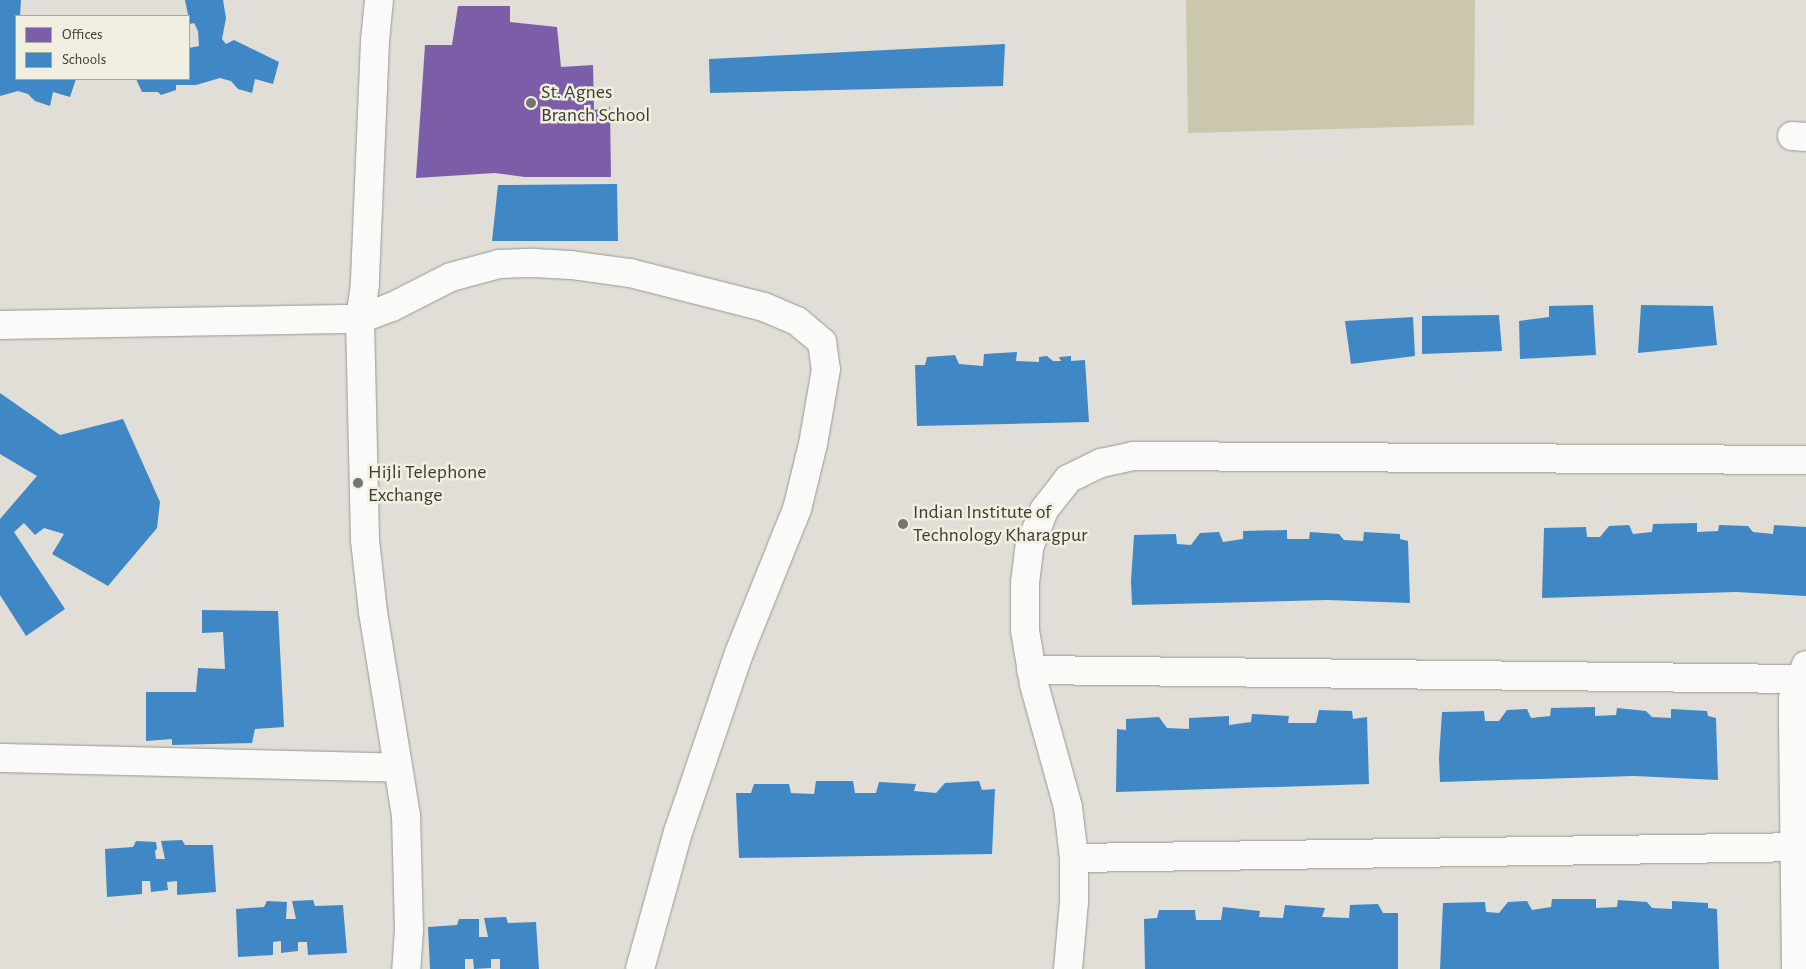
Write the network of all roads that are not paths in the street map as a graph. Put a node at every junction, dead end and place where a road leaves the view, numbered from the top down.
1 (379, 0) edge
2 (360, 320) junction
3 (0, 325) edge
4 (1806, 460) edge
5 (1031, 670) junction
6 (1804, 675) edge
7 (0, 758) edge
8 (398, 768) junction
9 (1800, 847) edge
10 (1074, 858) junction
11 (406, 969) edge
12 (640, 969) edge
13 (1068, 969) edge
14 (1796, 969) edge

1 - 2 street
2 - 3 street
2 - 8 street
2 - 12 street
4 - 5 street
5 - 6 street
5 - 10 street
6 - 9 street
7 - 8 street
8 - 11 street
9 - 10 street
9 - 14 street
10 - 13 street

